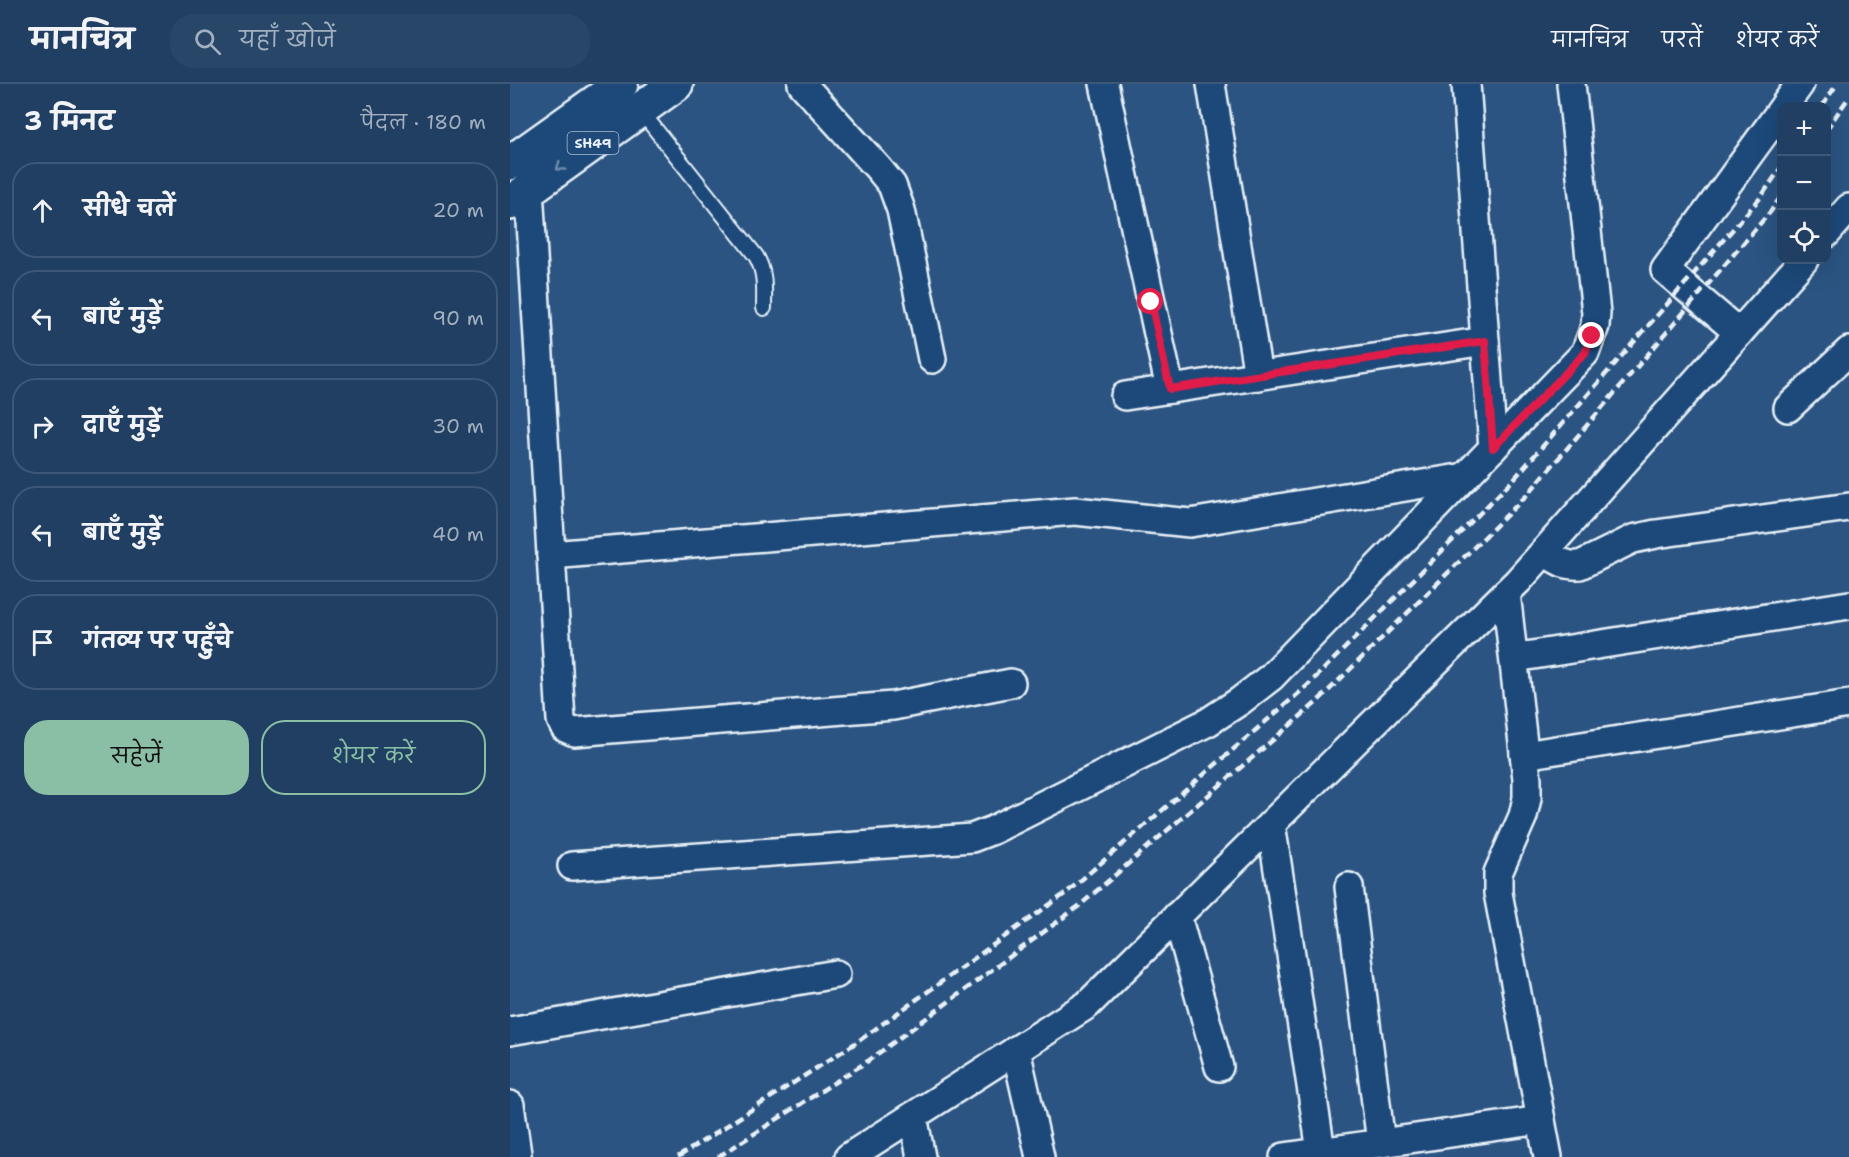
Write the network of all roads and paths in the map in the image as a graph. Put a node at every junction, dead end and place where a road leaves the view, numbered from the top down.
1 (676, 84) edge
2 (802, 84) edge
3 (1104, 84) edge
4 (1211, 84) edge
5 (1466, 84) edge
6 (1571, 84) edge
7 (1800, 84) edge
8 (629, 94) edge
9 (1787, 102) edge
10 (1777, 116) edge
11 (516, 185) edge
12 (1849, 208) edge
13 (1831, 229) edge
14 (1799, 264) edge
15 (764, 308) dead end
16 (1739, 333) junction
17 (1485, 341) junction
18 (1849, 351) edge
19 (932, 359) dead end
20 (1258, 376) junction
21 (1170, 389) junction
22 (1125, 396) dead end
23 (1788, 408) dead end
24 (1493, 448) junction
25 (1466, 477) junction
26 (1849, 507) edge
27 (1544, 552) junction
28 (551, 555) junction
29 (1506, 593) junction
30 (1849, 605) edge
31 (1514, 658) junction
32 (1011, 683) dead end
33 (1849, 704) edge
34 (1524, 755) junction
35 (1271, 824) junction
36 (572, 866) dead end
37 (1349, 887) dead end
38 (1177, 916) junction
39 (836, 974) dead end
40 (510, 1031) edge
41 (1016, 1050) junction
42 (1219, 1067) dead end
43 (510, 1105) edge
44 (913, 1116) junction
45 (1541, 1120) junction
46 (1381, 1143) junction
47 (517, 1154) dead end
48 (1304, 1154) edge
49 (849, 1157) edge
50 (921, 1157) edge
51 (1040, 1157) edge
52 (1548, 1157) edge

1 - 8 main road, SH49
2 - 19 street
3 - 21 street
4 - 20 street
5 - 17 street
6 - 24 street
7 - 9 street
8 - 11 main road, SH49
8 - 15 lane
10 - 16 street
11 - 28 street
12 - 13 street
14 - 16 street
16 - 27 street
17 - 20 street
17 - 24 street
18 - 23 street
20 - 21 street
21 - 22 street
24 - 25 street
25 - 28 street
25 - 36 street
26 - 27 street
27 - 29 street
28 - 32 street
29 - 31 street
29 - 35 street
30 - 31 street
31 - 34 street
33 - 34 street
34 - 45 street
35 - 38 street
35 - 48 street
37 - 46 street
38 - 41 street
38 - 42 street
39 - 40 street
41 - 44 street
41 - 51 street
43 - 47 street
44 - 49 street
44 - 50 street
45 - 46 street
45 - 52 street
46 - 48 street

